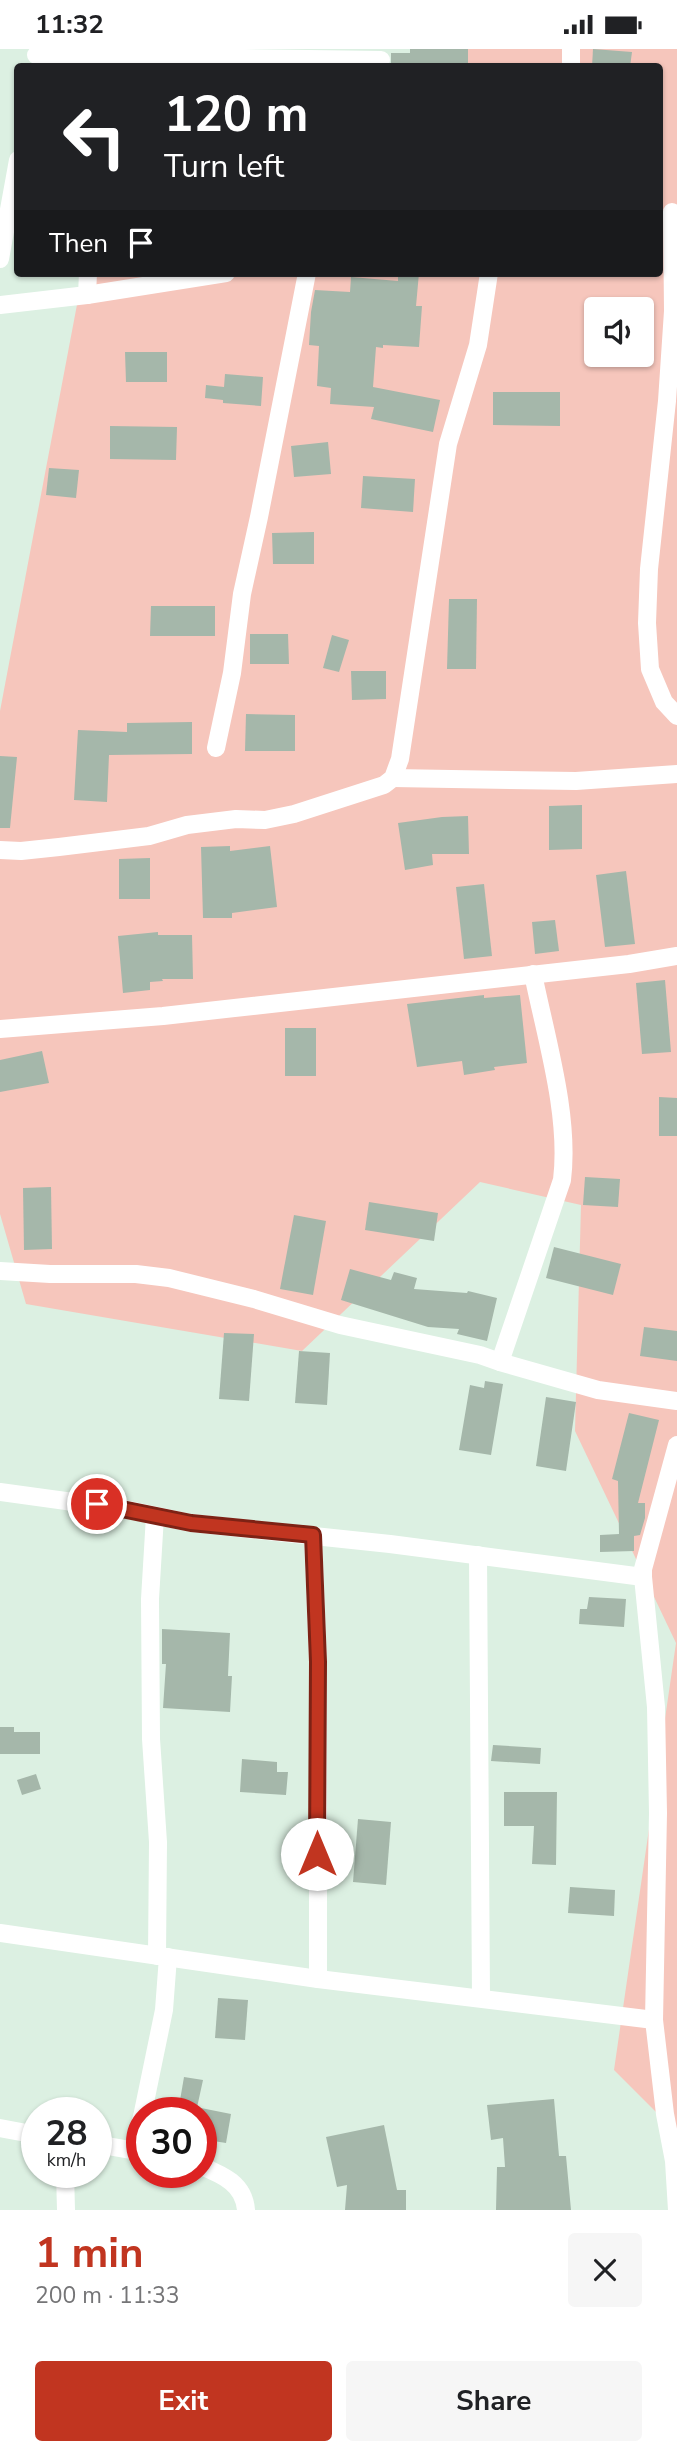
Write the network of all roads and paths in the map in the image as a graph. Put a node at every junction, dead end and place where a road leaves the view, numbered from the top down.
1 (35, 57) edge
2 (104, 57) edge
3 (381, 59) edge
4 (14, 182) edge
5 (669, 212) edge
6 (0, 259) edge
7 (88, 277) edge
8 (201, 277) edge
9 (306, 277) edge
10 (488, 277) edge
11 (87, 295) junction
12 (0, 305) edge
13 (677, 716) edge
14 (216, 748) dead end
15 (677, 774) edge
16 (393, 778) junction
17 (0, 850) edge
18 (677, 956) edge
19 (533, 974) junction
20 (0, 1029) edge
21 (0, 1271) edge
22 (500, 1361) junction
23 (677, 1401) edge
24 (677, 1445) edge
25 (0, 1492) edge
26 (670, 1492) edge
27 (155, 1517) junction
28 (313, 1535) junction
29 (478, 1555) junction
30 (643, 1577) junction
31 (0, 1933) edge
32 (163, 1957) junction
33 (318, 1979) junction
34 (481, 1998) junction
35 (653, 2020) junction
36 (669, 2080) edge
37 (146, 2097) edge
38 (0, 2128) edge
39 (21, 2132) edge
40 (217, 2172) edge
41 (65, 2188) edge
42 (66, 2210) edge
43 (246, 2210) edge
44 (677, 2210) edge

1 - 2 street
2 - 3 street
4 - 6 street
5 - 13 street
7 - 11 street
8 - 11 street
9 - 14 street
10 - 16 street
11 - 12 street
15 - 16 street
16 - 17 street
18 - 19 street
19 - 20 street
19 - 22 street
21 - 22 street
22 - 23 street
24 - 26 street
25 - 27 street
26 - 30 street
27 - 28 street
27 - 32 street
28 - 29 street
28 - 33 street
29 - 30 street
29 - 34 street
30 - 35 street
31 - 32 street
32 - 33 street
32 - 37 street
33 - 34 street
34 - 35 street
35 - 36 street
36 - 44 street
38 - 39 street
40 - 43 street
41 - 42 street

